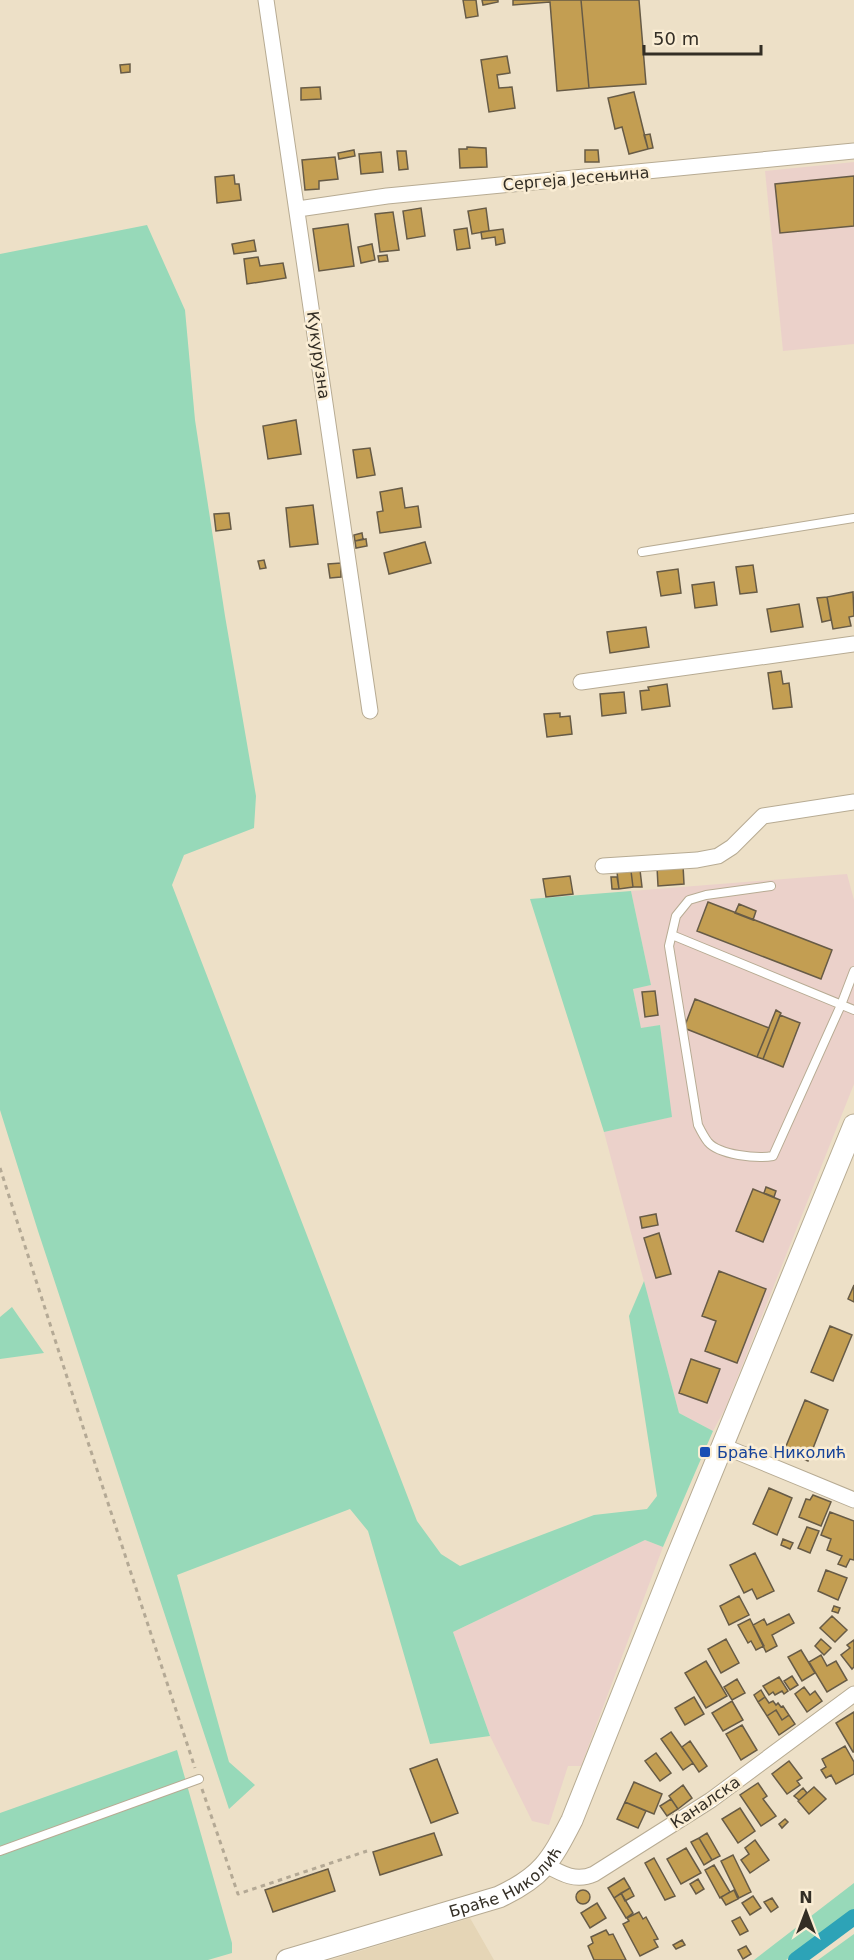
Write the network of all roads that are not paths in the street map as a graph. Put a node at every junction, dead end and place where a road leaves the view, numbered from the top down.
1 (266, 0) edge
2 (854, 152) edge
3 (298, 209) junction
4 (854, 518) edge
5 (642, 552) dead end
6 (854, 644) edge
7 (581, 682) dead end
8 (370, 711) dead end
9 (854, 802) edge
10 (603, 866) dead end
11 (771, 886) dead end
12 (672, 935) junction
13 (854, 971) edge
14 (841, 1005) junction
15 (854, 1010) edge
16 (854, 1125) edge
17 (723, 1446) junction
18 (854, 1500) edge
19 (854, 1694) edge
20 (199, 1779) road end
21 (0, 1851) edge
22 (546, 1864) junction
23 (287, 1960) edge

1 - 3 street, Кукурузна
2 - 3 street, Сергеја Јесењина
3 - 8 street, Кукурузна
4 - 5 lane
6 - 7 street
9 - 10 street
11 - 12 lane
12 - 14 lane
12 - 14 lane
13 - 14 lane
14 - 15 lane
16 - 17 main road, Браће Николић
17 - 18 street
17 - 22 main road, Браће Николић
19 - 22 street, Каналска
20 - 21 lane
22 - 23 main road, Браће Николић

